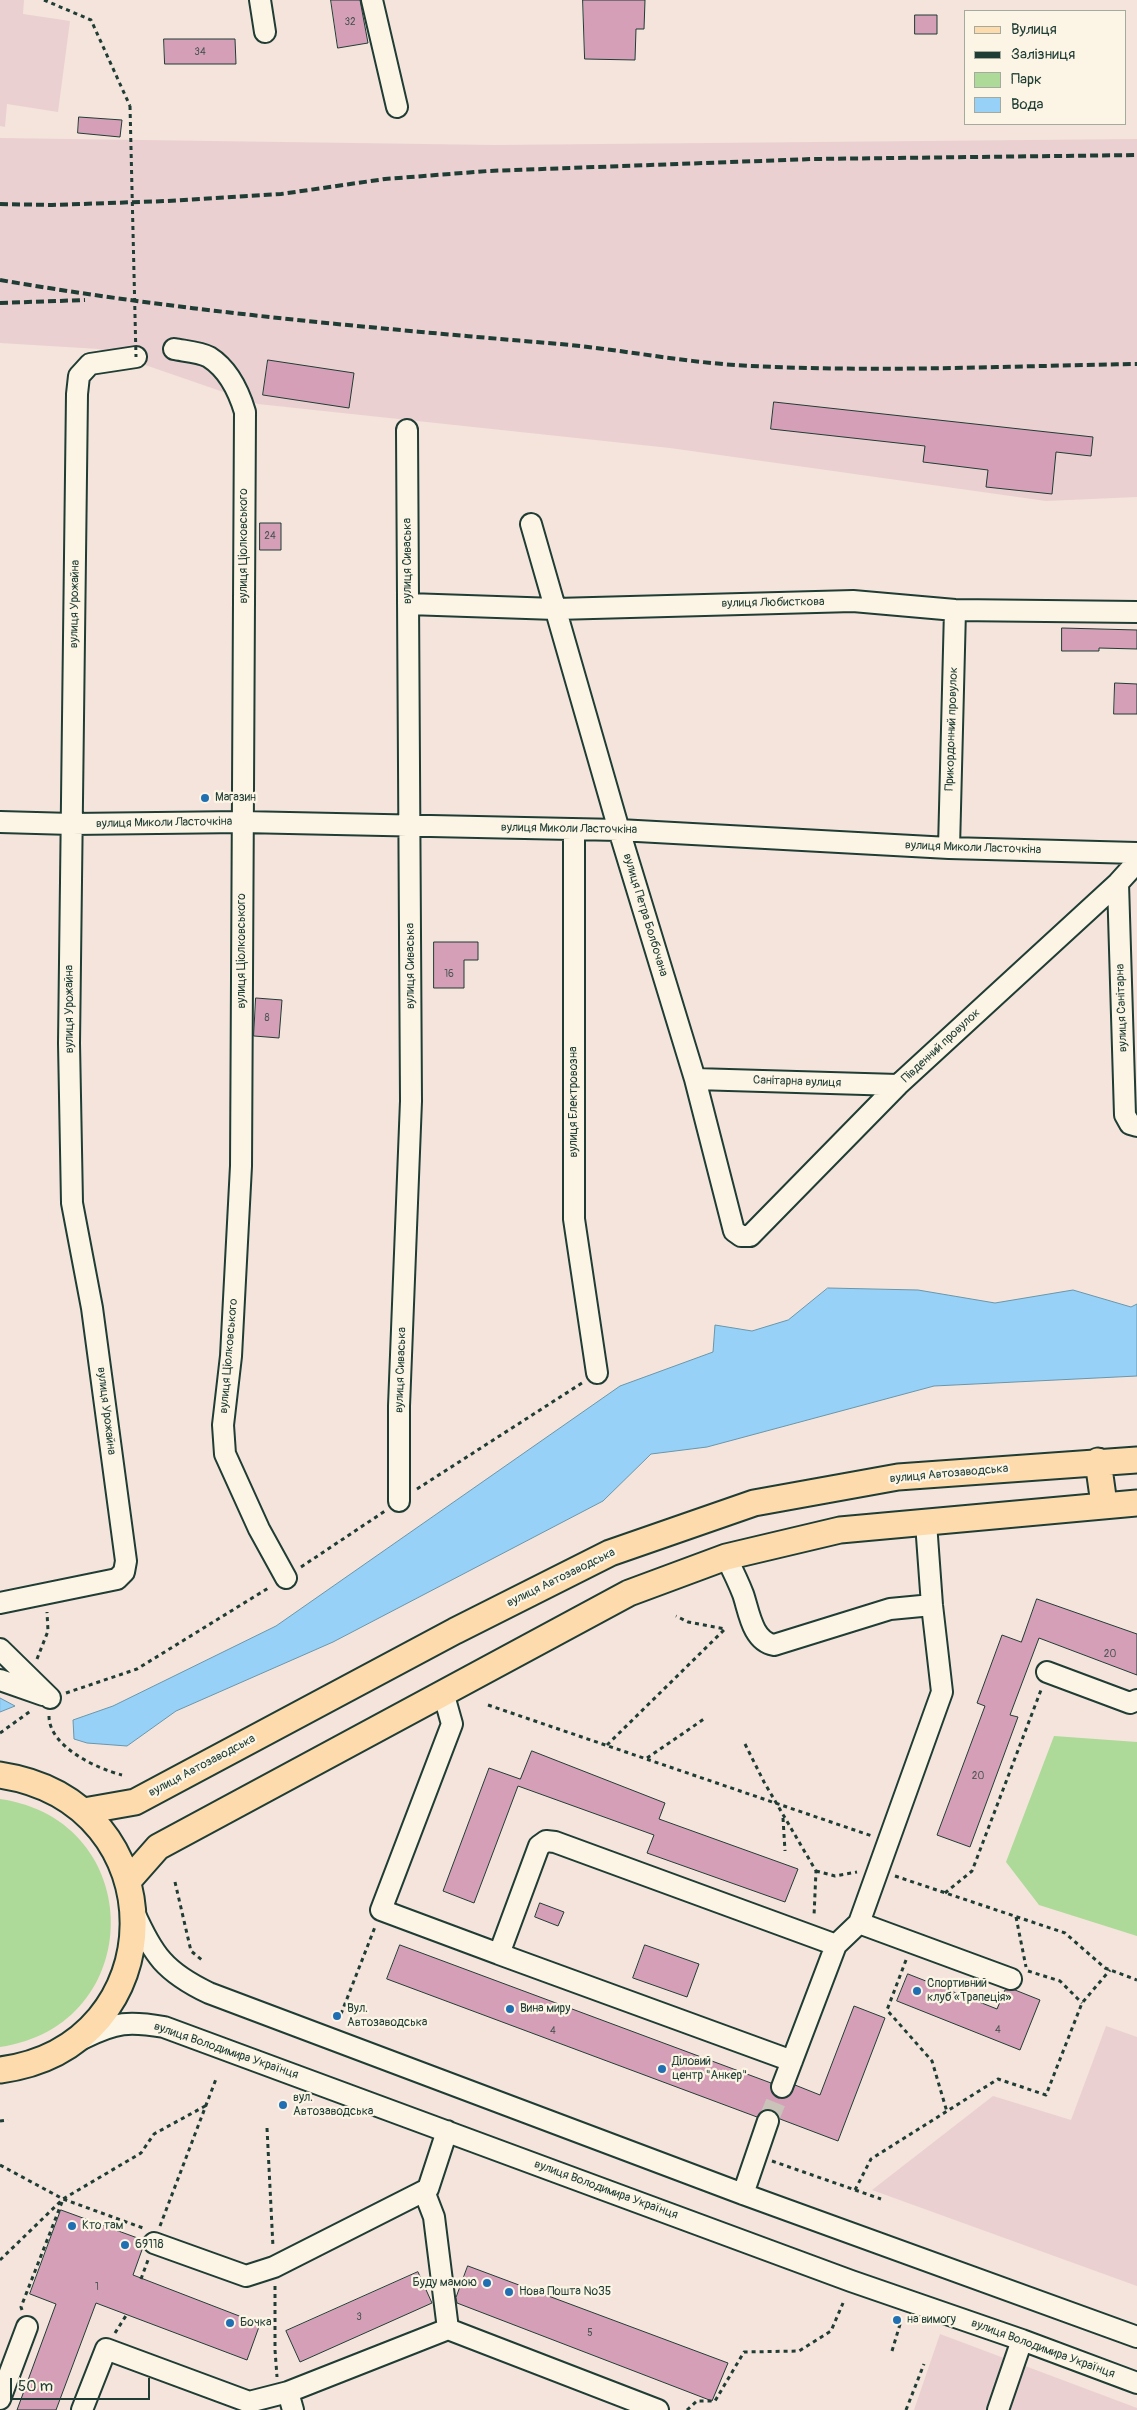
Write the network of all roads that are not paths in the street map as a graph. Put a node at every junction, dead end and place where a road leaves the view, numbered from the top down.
1 (260, 0) edge
2 (372, 0) edge
3 (265, 32) dead end
4 (397, 107) dead end
5 (174, 349) dead end
6 (136, 357) road end
7 (407, 430) dead end
8 (531, 524) dead end
9 (408, 604) junction
10 (556, 609) junction
11 (955, 610) junction
12 (1137, 612) edge
13 (0, 822) edge
14 (242, 822) junction
15 (72, 824) junction
16 (410, 825) junction
17 (574, 830) junction
18 (619, 830) junction
19 (949, 848) junction
20 (1137, 853) edge
21 (1137, 862) edge
22 (1118, 883) junction
23 (695, 1079) junction
24 (898, 1086) junction
25 (1137, 1126) edge
26 (750, 1236) joint
27 (597, 1373) road end
28 (1137, 1460) edge
29 (1098, 1461) junction
30 (399, 1501) road end
31 (1137, 1503) edge
32 (1104, 1504) junction
33 (926, 1523) junction
34 (726, 1557) junction
35 (286, 1578) road end
36 (0, 1603) edge
37 (932, 1605) junction
38 (0, 1650) edge
39 (1047, 1672) road end
40 (0, 1680) edge
41 (442, 1692) junction
42 (1137, 1700) edge
43 (0, 1775) edge
44 (84, 1811) junction
45 (128, 1881) junction
46 (134, 1912) junction
47 (859, 1923) junction
48 (836, 1946) junction
49 (499, 1954) junction
50 (1011, 1980) dead end
51 (75, 2042) junction
52 (792, 2061) junction
53 (7, 2071) edge
54 (782, 2087) tunnel mouth
55 (768, 2121) tunnel mouth
56 (447, 2131) junction
57 (424, 2191) junction
58 (743, 2194) junction
59 (156, 2238) road end
60 (27, 2327) road end
61 (448, 2329) junction
62 (1137, 2337) edge
63 (1022, 2340) junction
64 (1137, 2383) edge
65 (0, 2399) edge
66 (290, 2401) edge
67 (82, 2410) edge
68 (658, 2410) edge
69 (998, 2410) edge

1 - 3 street
2 - 4 street
5 - 14 street, вулиця Ціолковського
6 - 15 street, вулиця Урожайна
7 - 9 street, вулиця Сиваська
8 - 10 street, вулиця Петра Болбочана
9 - 10 street, вулиця Любисткова
9 - 16 street, вулиця Сиваська
10 - 11 street, вулиця Любисткова
10 - 18 street, вулиця Петра Болбочана
11 - 12 street, вулиця Любисткова
11 - 19 street, Прикордонний провулок
13 - 15 street, вулиця Миколи Ласточкіна
14 - 15 street, вулиця Миколи Ласточкіна
14 - 16 street, вулиця Миколи Ласточкіна
14 - 35 street, вулиця Ціолковського
15 - 36 street, вулиця Урожайна
16 - 17 street, вулиця Миколи Ласточкіна
16 - 30 street, вулиця Сиваська
17 - 18 street, вулиця Миколи Ласточкіна
17 - 27 street, вулиця Електровозна
18 - 19 street, вулиця Миколи Ласточкіна
18 - 23 street, вулиця Петра Болбочана
19 - 20 street, вулиця Миколи Ласточкіна
21 - 22 street, Південний провулок
22 - 24 street, Південний провулок
22 - 25 street, вулиця Санітарна
23 - 24 street, Санітарна вулиця
23 - 26 street, вулиця Петра Болбочана
24 - 26 street, Південний провулок
28 - 29 main road, вулиця Автозаводська
29 - 32 main road
29 - 44 main road, вулиця Автозаводська
31 - 32 main road
32 - 33 main road
33 - 34 main road
33 - 37 street
34 - 37 street
34 - 41 main road
37 - 47 street
38 - 40 street
39 - 42 street
41 - 45 main road
41 - 49 street
43 - 44 main road, вулиця Володимира Українця
44 - 45 main road, вулиця Володимира Українця
45 - 46 main road, вулиця Володимира Українця
46 - 51 main road, вулиця Володимира Українця
46 - 58 street, вулиця Володимира Українця
47 - 48 street
47 - 50 street
48 - 49 street
48 - 52 street
49 - 52 street
51 - 53 main road, вулиця Володимира Українця
51 - 56 street, вулиця Володимира Українця
52 - 54 street
55 - 58 street
56 - 57 street
56 - 63 street, вулиця Володимира Українця
57 - 59 street
57 - 61 street
58 - 62 street, вулиця Володимира Українця
60 - 65 street
61 - 66 street
61 - 68 street
63 - 64 street, вулиця Володимира Українця
63 - 69 street
66 - 67 street

